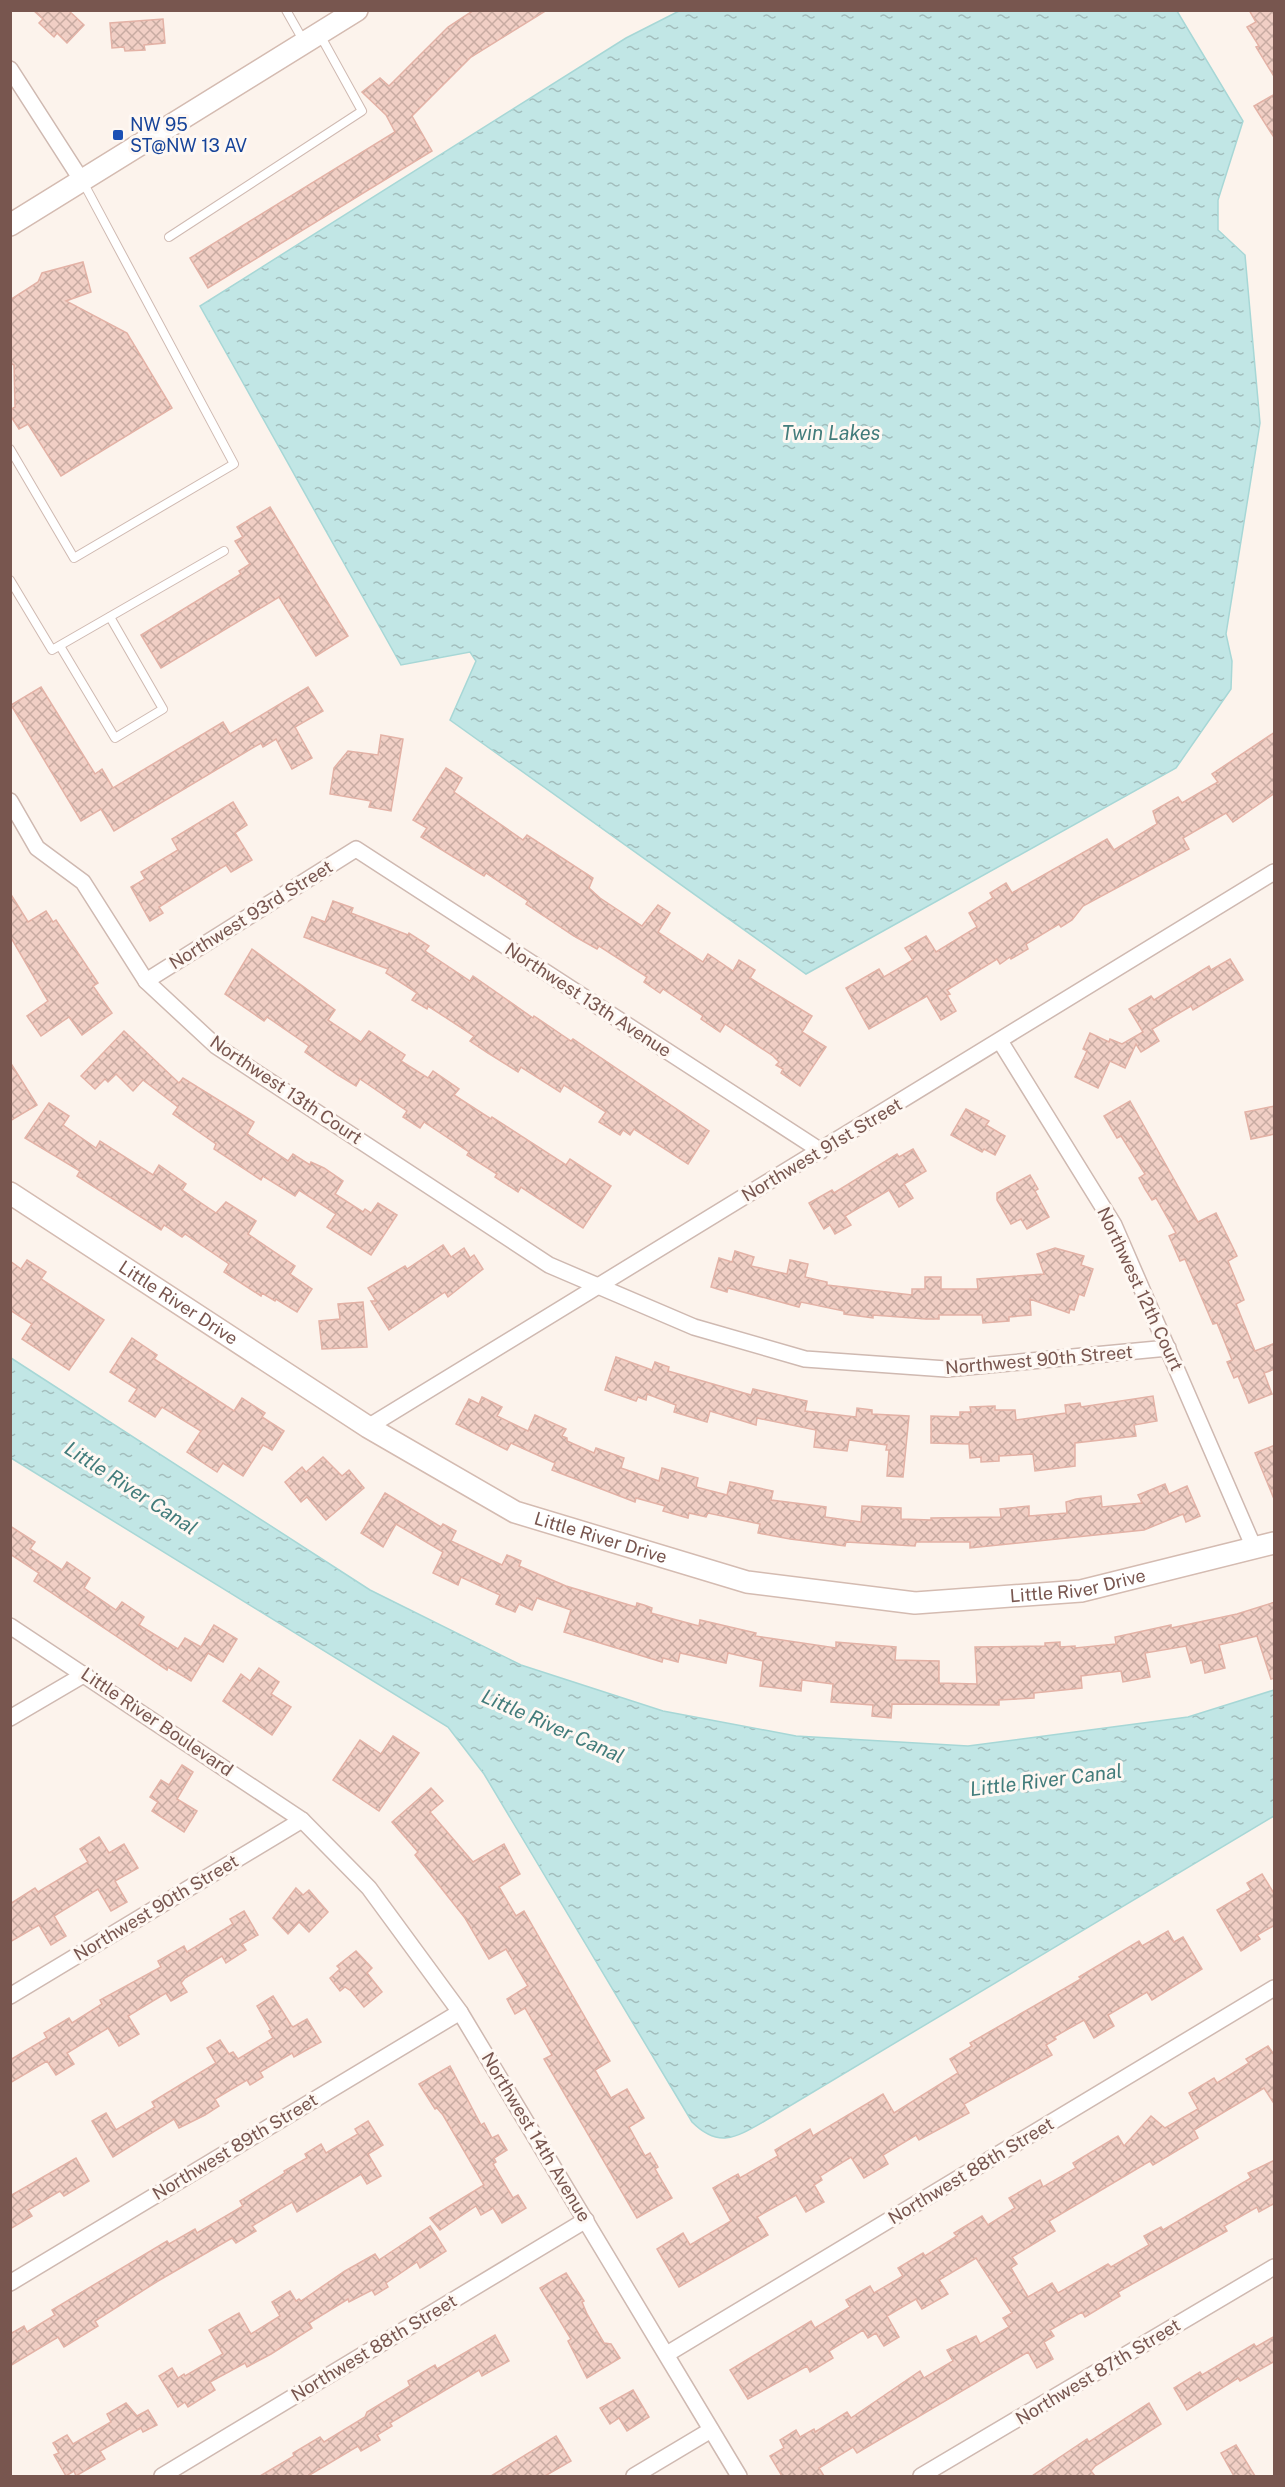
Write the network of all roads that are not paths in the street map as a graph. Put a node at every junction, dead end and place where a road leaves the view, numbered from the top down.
1 (285, 10) edge
2 (357, 10) edge
3 (312, 38) junction
4 (10, 69) edge
5 (82, 181) junction
6 (10, 225) edge
7 (169, 237) dead end
8 (10, 449) edge
9 (224, 551) dead end
10 (10, 580) edge
11 (110, 617) junction
12 (60, 646) junction
13 (10, 801) edge
14 (356, 849) joint
15 (1275, 872) edge
16 (146, 981) junction
17 (1000, 1041) junction
18 (821, 1151) junction
19 (10, 1193) edge
20 (599, 1286) junction
21 (1168, 1348) junction
22 (368, 1427) junction
23 (1265, 1547) edge
24 (10, 1626) edge
25 (85, 1674) junction
26 (10, 1718) edge
27 (302, 1820) junction
28 (1275, 1988) edge
29 (10, 1996) edge
30 (460, 2012) junction
31 (586, 2220) junction
32 (1275, 2267) edge
33 (10, 2283) edge
34 (667, 2354) junction
35 (711, 2430) junction
36 (162, 2476) edge
37 (634, 2476) edge
38 (739, 2476) edge
39 (921, 2476) edge

1 - 3 lane
2 - 3 street
3 - 5 street
3 - 7 lane
4 - 5 street
5 - 6 street
5 - 8 lane
9 - 11 lane
10 - 12 lane
11 - 12 lane
11 - 12 lane
13 - 16 street, Northwest 13th Court
14 - 16 street, Northwest 93rd Street
14 - 18 street, Northwest 13th Avenue
15 - 17 street, Northwest 91st Street
16 - 20 street, Northwest 13th Court
17 - 18 street, Northwest 91st Street
17 - 21 street, Northwest 12th Court
18 - 20 street, Northwest 91st Street
19 - 22 street, Little River Drive
20 - 21 street, Northwest 90th Street
20 - 22 street, Northwest 91st Street
21 - 23 street, Northwest 12th Court
22 - 23 street, Little River Drive
24 - 25 street, Little River Boulevard
25 - 26 street
25 - 27 street, Little River Boulevard
27 - 29 street, Northwest 90th Street
27 - 30 street, Northwest 14th Avenue
28 - 34 street, Northwest 88th Street
30 - 31 street, Northwest 14th Avenue
30 - 33 street, Northwest 89th Street
31 - 34 street, Northwest 14th Avenue
31 - 36 street, Northwest 88th Street
32 - 39 street, Northwest 87th Street
34 - 35 street, Northwest 14th Avenue
35 - 37 street
35 - 38 street, Northwest 14th Avenue

